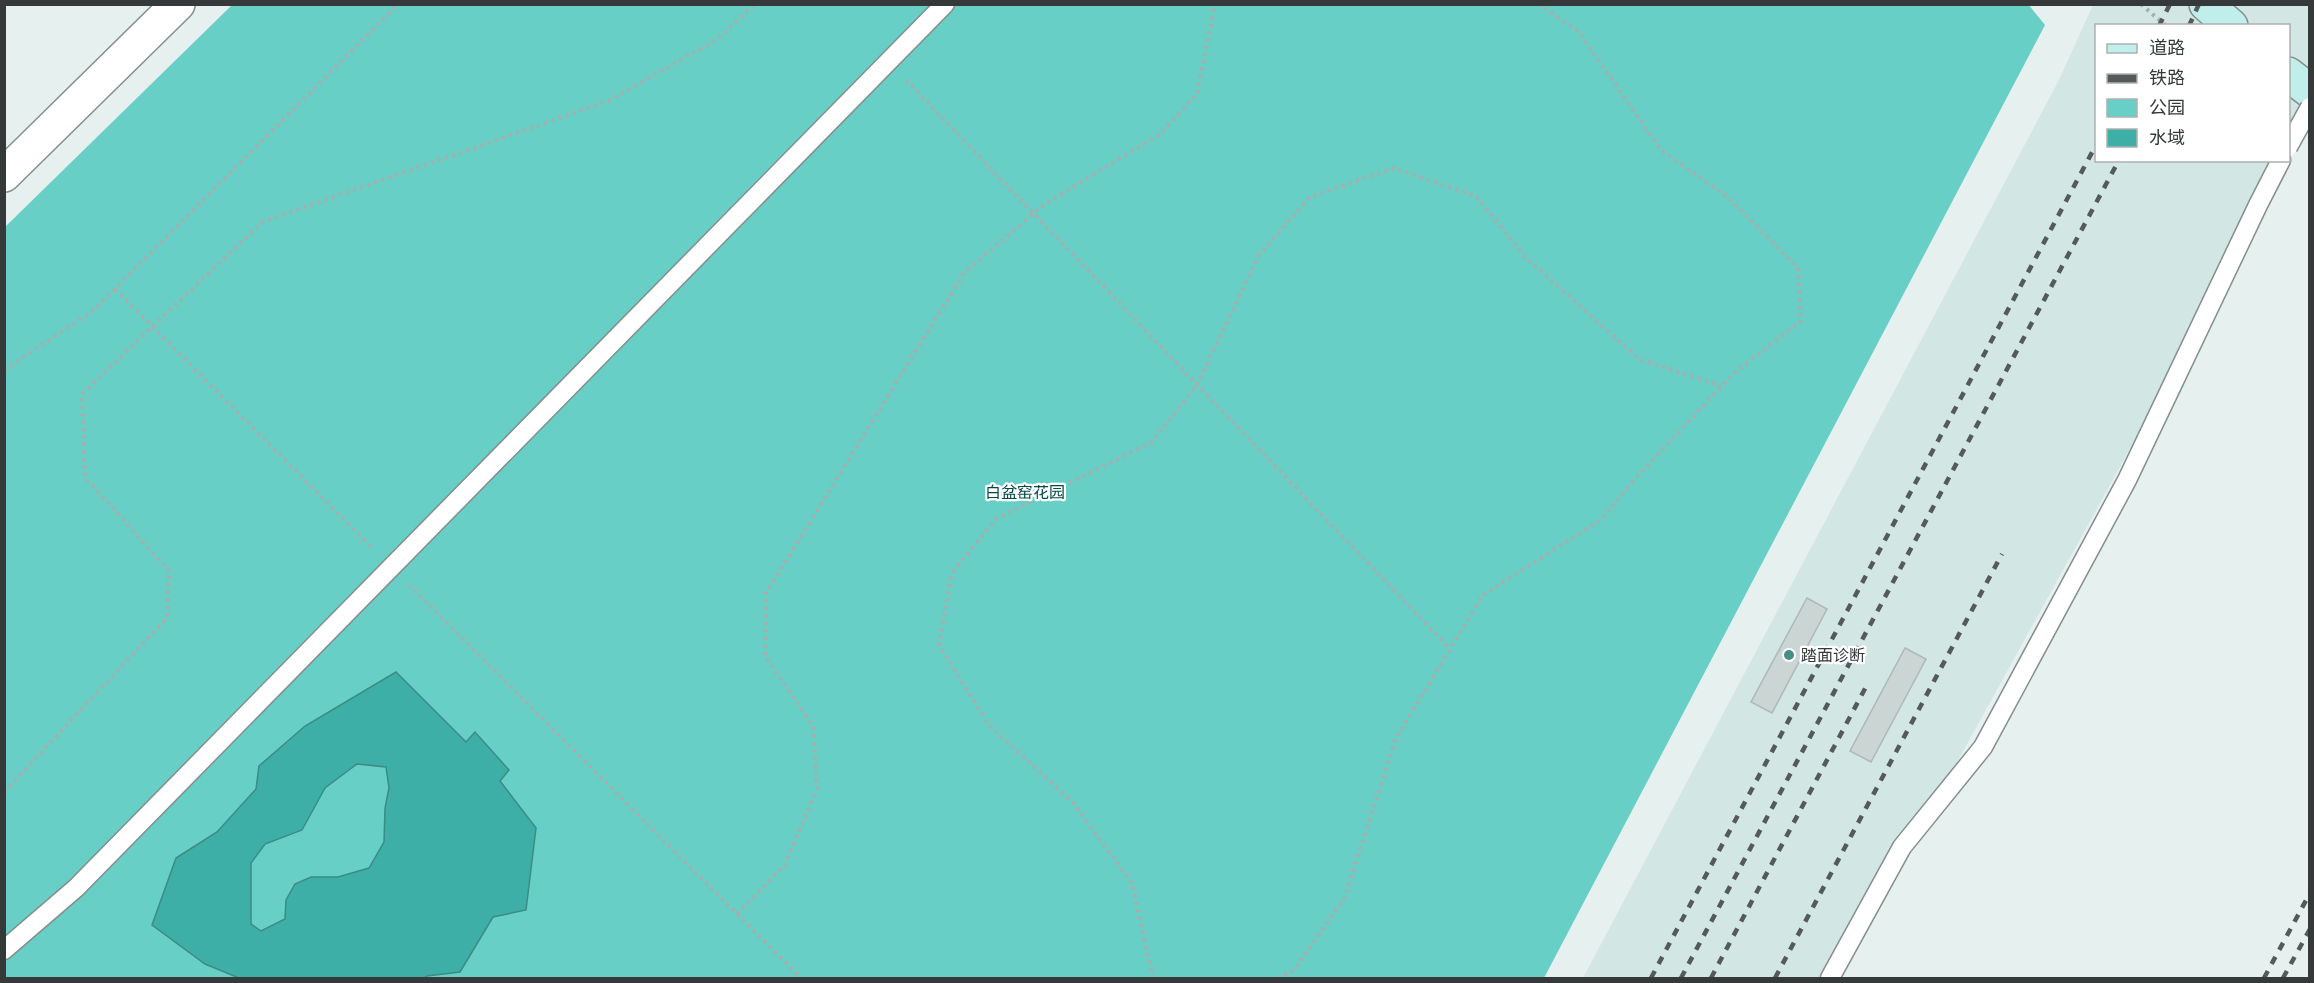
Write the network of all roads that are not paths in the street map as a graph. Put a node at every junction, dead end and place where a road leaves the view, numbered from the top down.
1 (178, 4) edge
2 (945, 4) edge
3 (2206, 4) edge
4 (2229, 24) edge
5 (2290, 75) edge
6 (2310, 91) edge
7 (2310, 107) edge
8 (2290, 145) edge
9 (2280, 162) edge
10 (4, 175) edge
11 (4, 950) edge
12 (1830, 978) edge

1 - 10 street
2 - 11 lane
3 - 4 main road
5 - 6 main road
7 - 8 lane, bridge
9 - 12 lane

